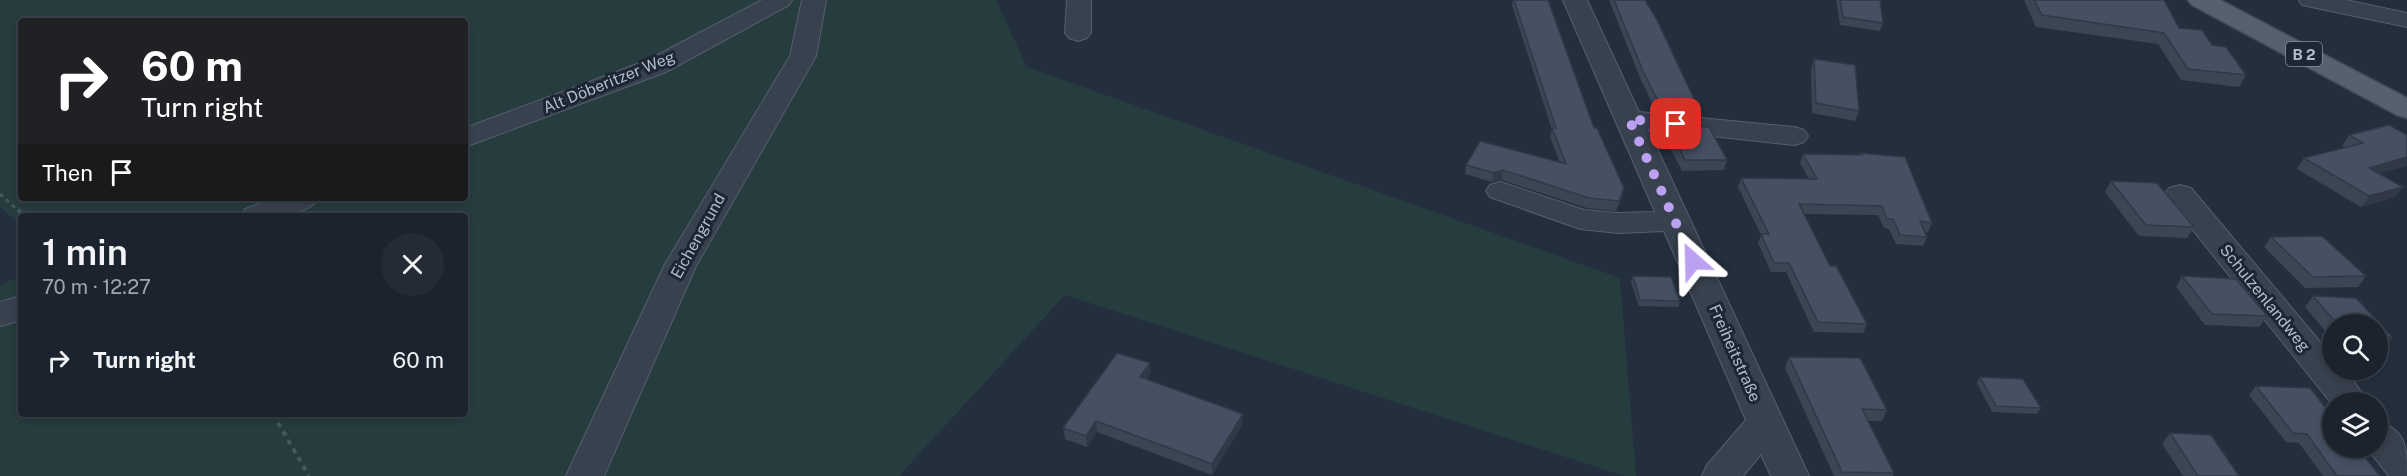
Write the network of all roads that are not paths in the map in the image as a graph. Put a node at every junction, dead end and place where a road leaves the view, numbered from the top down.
1 (780, 0) edge
2 (814, 0) edge
3 (1079, 0) edge
4 (1575, 0) edge
5 (2201, 0) edge
6 (2311, 0) edge
7 (2407, 20) edge
8 (1078, 33) dead end
9 (2407, 109) edge
10 (1629, 119) junction
11 (1794, 136) dead end
12 (468, 137) edge
13 (1501, 191) dead end
14 (2180, 194) dead end
15 (296, 201) edge
16 (264, 213) edge
17 (1675, 221) junction
18 (18, 308) edge
19 (0, 315) edge
20 (2343, 392) edge
21 (1766, 422) junction
22 (2388, 447) edge
23 (2407, 471) edge
24 (585, 476) edge
25 (1721, 476) edge
26 (1790, 476) edge

1 - 12 street, Alt Döberitzer Weg
2 - 24 street, Eichengrund
3 - 8 street
4 - 10 street, Freiheitstraße
5 - 9 main road, B 2
6 - 7 street
10 - 11 street
10 - 17 street, Freiheitstraße
13 - 17 street
14 - 20 street, Schulzenlandweg
15 - 16 street
17 - 21 street, Freiheitstraße
18 - 19 street
21 - 25 street
21 - 26 street, Freiheitstraße
22 - 23 street

